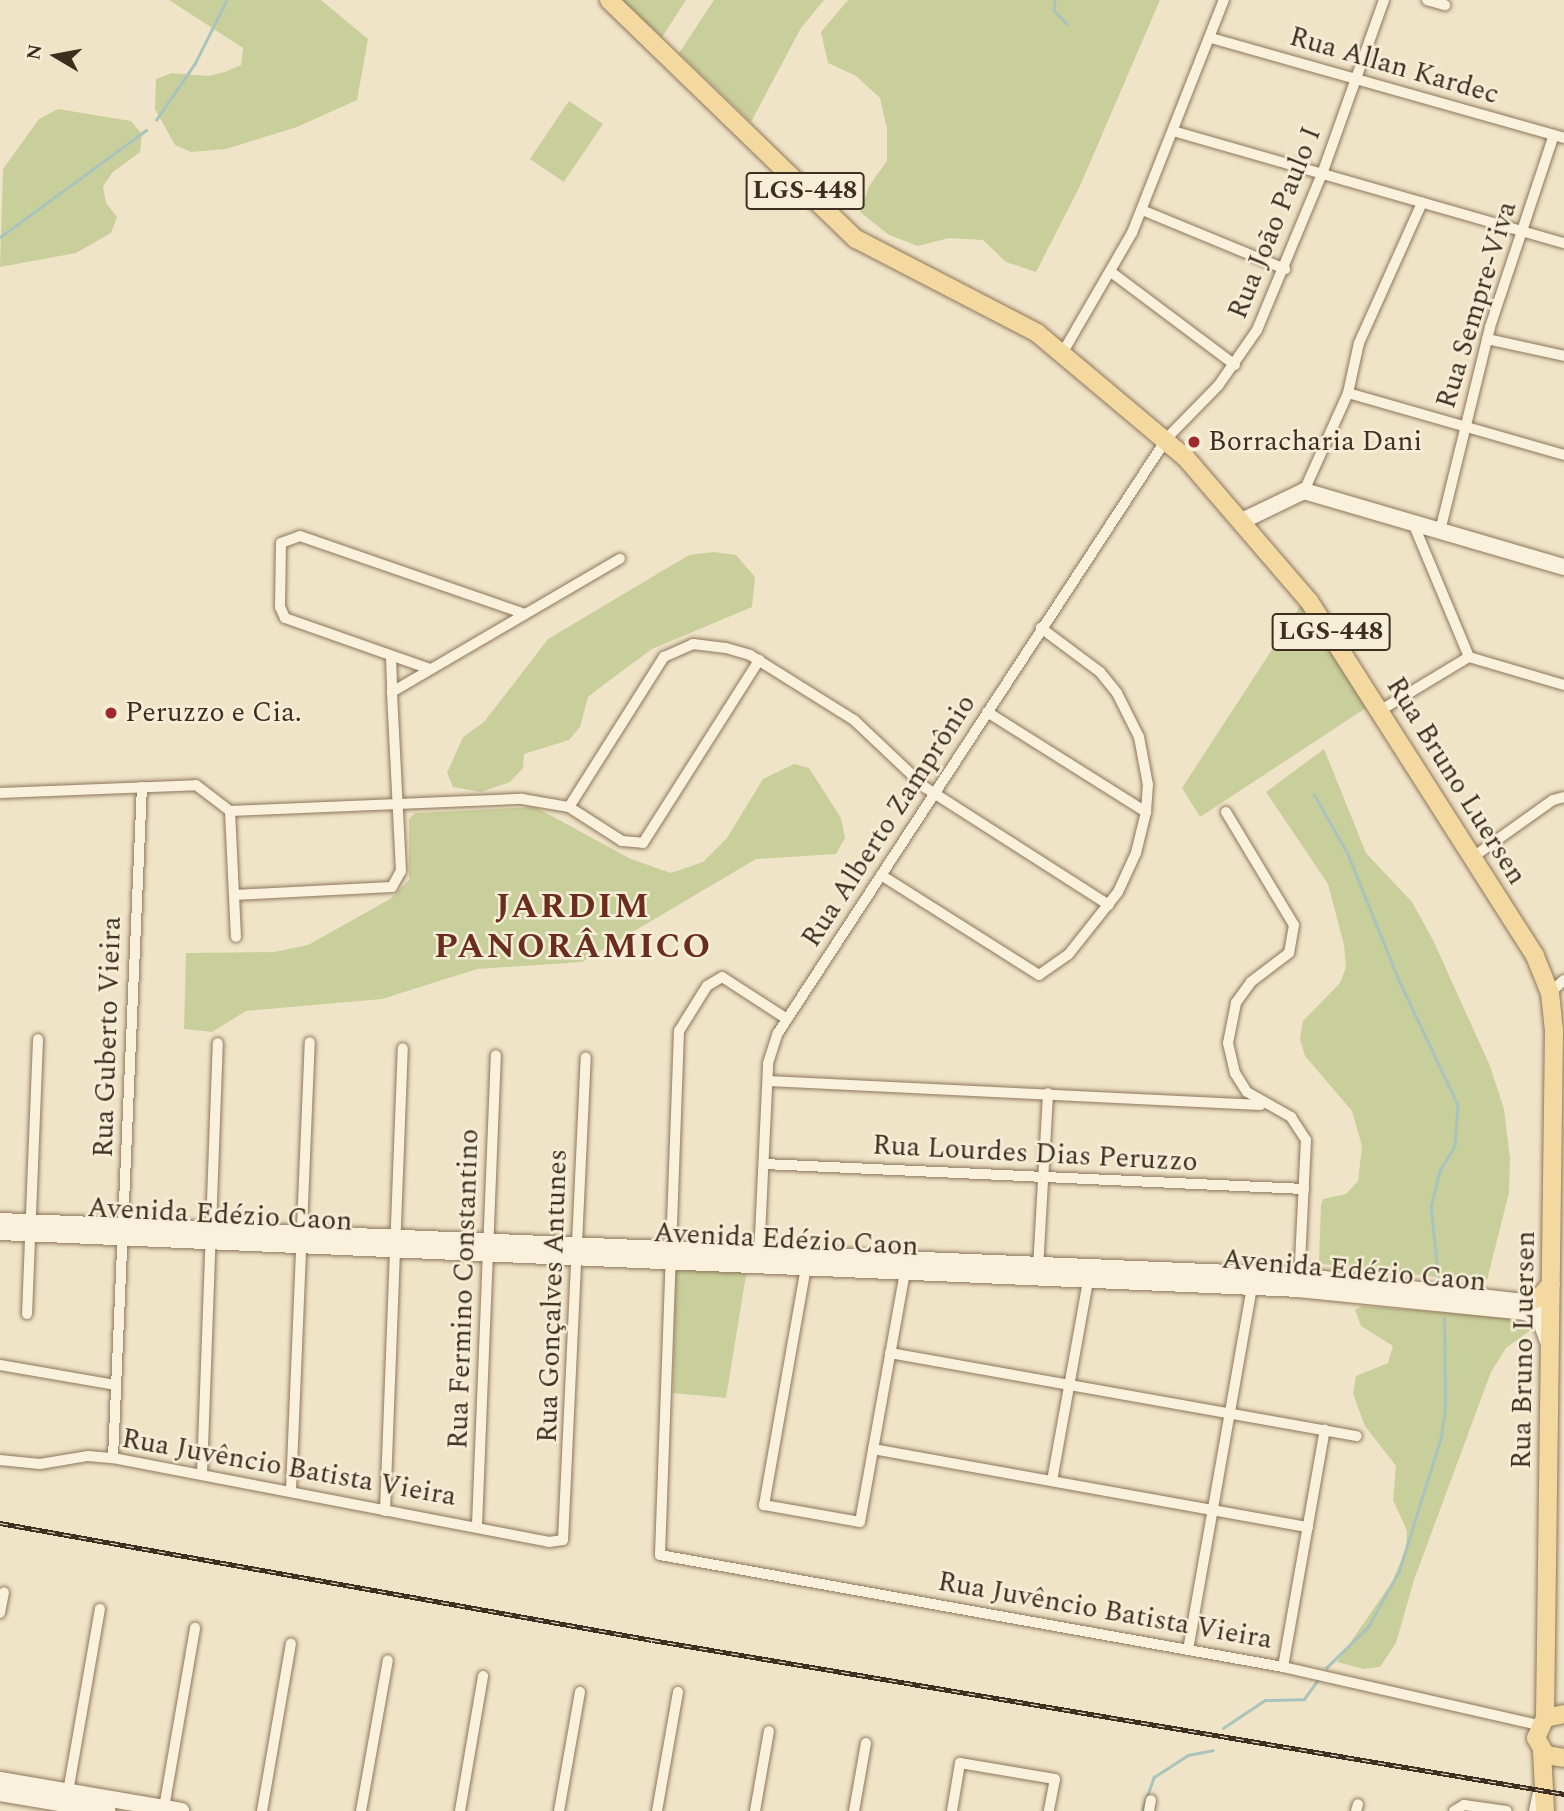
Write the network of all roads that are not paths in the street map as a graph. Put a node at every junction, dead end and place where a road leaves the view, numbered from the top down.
1 (609, 0) edge
2 (1224, 0) edge
3 (1384, 0) edge
4 (1427, 0) edge
5 (1446, 5) dead end
6 (1211, 38) junction
7 (1357, 79) junction
8 (1173, 131) junction
9 (1559, 137) edge
10 (1322, 174) junction
11 (1422, 202) junction
12 (1142, 210) junction
13 (1522, 231) junction
14 (1564, 243) edge
15 (1285, 269) junction
16 (1111, 272) junction
17 (1487, 339) junction
18 (1063, 352) junction
19 (1564, 356) edge
20 (1235, 365) junction
21 (1348, 393) junction
22 (1465, 426) junction
23 (1167, 438) junction
24 (1564, 455) edge
25 (1304, 491) junction
26 (1244, 520) junction
27 (1413, 523) junction
28 (1440, 531) junction
29 (620, 559) dead end
30 (1564, 567) edge
31 (525, 614) junction
32 (1041, 628) junction
33 (391, 656) junction
34 (1469, 657) junction
35 (760, 660) junction
36 (430, 670) junction
37 (1564, 685) edge
38 (392, 692) junction
39 (1381, 710) junction
40 (987, 712) junction
41 (142, 787) junction
42 (0, 793) edge
43 (934, 793) junction
44 (1564, 797) edge
45 (398, 805) junction
46 (569, 807) junction
47 (230, 811) junction
48 (1146, 812) junction
49 (1226, 812) dead end
50 (1473, 857) junction
51 (881, 875) junction
52 (234, 895) junction
53 (1109, 905) junction
54 (236, 937) dead end
55 (1564, 980) edge
56 (1550, 993) junction
57 (787, 1019) junction
58 (38, 1039) dead end
59 (310, 1042) dead end
60 (218, 1043) dead end
61 (403, 1048) dead end
62 (496, 1055) dead end
63 (586, 1058) dead end
64 (768, 1081) junction
65 (1242, 1086) junction
66 (1048, 1093) junction
67 (1218, 1100) junction
68 (1267, 1106) junction
69 (764, 1164) junction
70 (1043, 1177) junction
71 (1304, 1189) junction
72 (0, 1221) edge
73 (30, 1228) junction
74 (0, 1232) edge
75 (123, 1232) junction
76 (211, 1236) junction
77 (302, 1239) junction
78 (395, 1243) junction
79 (488, 1247) junction
80 (578, 1251) junction
81 (670, 1255) junction
82 (759, 1259) junction
83 (806, 1267) junction
84 (1038, 1271) junction
85 (905, 1272) junction
86 (1088, 1280) junction
87 (1299, 1282) junction
88 (1551, 1284) junction
89 (1252, 1287) junction
90 (1529, 1301) junction
91 (1550, 1310) junction
92 (27, 1314) dead end
93 (1550, 1345) junction
94 (890, 1353) junction
95 (0, 1365) edge
96 (116, 1385) junction
97 (1069, 1385) junction
98 (1230, 1413) junction
99 (1325, 1430) junction
100 (1357, 1436) dead end
101 (873, 1449) junction
102 (113, 1458) junction
103 (0, 1460) edge
104 (202, 1474) junction
105 (1052, 1481) junction
106 (291, 1490) junction
107 (1213, 1510) junction
108 (385, 1511) junction
109 (477, 1525) junction
110 (1308, 1527) junction
111 (566, 1536) joint
112 (4, 1592) dead end
113 (100, 1609) dead end
114 (0, 1613) edge
115 (195, 1628) dead end
116 (291, 1643) dead end
117 (1188, 1650) junction
118 (388, 1660) dead end
119 (1283, 1667) junction
120 (1547, 1672) junction
121 (484, 1676) dead end
122 (580, 1692) dead end
123 (678, 1692) dead end
124 (1564, 1714) edge
125 (1542, 1721) junction
126 (769, 1731) dead end
127 (866, 1743) dead end
128 (1542, 1751) junction
129 (1564, 1759) edge
130 (0, 1780) edge
131 (0, 1793) edge
132 (66, 1802) edge
133 (164, 1808) junction
134 (108, 1811) edge
135 (181, 1811) edge
136 (262, 1811) edge
137 (361, 1811) edge
138 (460, 1811) edge
139 (559, 1811) edge
140 (657, 1811) edge
141 (755, 1811) edge
142 (854, 1811) edge
143 (952, 1811) edge
144 (1049, 1811) edge
145 (1454, 1811) edge
146 (1507, 1811) edge
147 (1534, 1811) edge
148 (1545, 1811) edge
149 (1554, 1811) edge

1 - 18 main road, Rua Bruno Luersen / LGS-448
2 - 6 street
3 - 7 street, Rua João Paulo I
4 - 5 street
6 - 7 street, Rua Allan Kardec
6 - 8 street
7 - 9 street, Rua Allan Kardec
7 - 10 street, Rua João Paulo I
8 - 10 street
8 - 12 street
9 - 13 street, Rua Sempre-Viva
10 - 11 street
10 - 15 street, Rua João Paulo I
11 - 13 street
11 - 21 street
12 - 15 street
12 - 16 street
13 - 14 street
13 - 17 street, Rua Sempre-Viva
15 - 20 street, Rua João Paulo I
16 - 18 street
16 - 20 street
17 - 19 street
17 - 22 street, Rua Sempre-Viva
18 - 23 main road, Rua Bruno Luersen / LGS-448
20 - 23 street, Rua João Paulo I
21 - 22 street
21 - 25 street
22 - 24 street
22 - 28 street, Rua Sempre-Viva
23 - 26 main road, Rua Bruno Luersen / LGS-448
23 - 32 street, Rua Alberto Zamprônio
25 - 26 main road
25 - 27 main road
26 - 39 main road, Rua Bruno Luersen / LGS-448
27 - 28 main road
27 - 34 street
28 - 30 main road
29 - 31 street
31 - 33 street
31 - 36 street
32 - 40 street, Rua Alberto Zamprônio
32 - 48 street
33 - 36 street
33 - 38 street
34 - 37 street
34 - 39 street
35 - 43 street
35 - 46 street
35 - 46 street
36 - 38 street
38 - 45 street
39 - 50 main road, Rua Bruno Luersen / LGS-448
40 - 43 street, Rua Alberto Zamprônio
40 - 48 street
41 - 42 street
41 - 47 street
41 - 75 street, Rua Guberto Vieira
43 - 51 street, Rua Alberto Zamprônio
43 - 53 street
44 - 50 street
45 - 46 street
45 - 47 street
45 - 52 street
47 - 52 street
48 - 53 street
49 - 65 street
50 - 56 main road, Rua Bruno Luersen / LGS-448
51 - 53 street
51 - 57 street, Rua Alberto Zamprônio
52 - 54 street
55 - 56 street
56 - 88 main road, Rua Bruno Luersen / LGS-448
57 - 64 street, Rua Alberto Zamprônio
57 - 81 street
58 - 73 street
59 - 77 street
60 - 76 street
61 - 78 street
62 - 79 street, Rua Fermino Constantino
63 - 80 street, Rua Gonçalves Antunes
64 - 66 street
64 - 69 street, Rua Alberto Zamprônio
65 - 67 street
65 - 68 street
66 - 67 street
66 - 70 street
67 - 68 street
68 - 71 street
69 - 70 street, Rua Lourdes Dias Peruzzo
69 - 82 street, Rua Alberto Zamprônio
70 - 71 street, Rua Lourdes Dias Peruzzo
70 - 84 street
71 - 87 street
72 - 73 main road, Avenida Edézio Caon
73 - 74 main road, Avenida Edézio Caon
73 - 75 main road, Avenida Edézio Caon
73 - 92 street
75 - 76 main road, Avenida Edézio Caon
75 - 96 street, Rua Guberto Vieira
76 - 77 main road, Avenida Edézio Caon
76 - 104 street
77 - 78 main road, Avenida Edézio Caon
77 - 106 street
78 - 79 main road, Avenida Edézio Caon
78 - 108 street
79 - 80 main road, Avenida Edézio Caon
79 - 109 street, Rua Fermino Constantino
80 - 81 main road, Avenida Edézio Caon
80 - 111 street, Rua Gonçalves Antunes
81 - 82 main road, Avenida Edézio Caon
81 - 117 street, Rua Juvêncio Batista Vieira
82 - 83 main road, Avenida Edézio Caon
82 - 84 main road, Avenida Edézio Caon
83 - 85 main road, Avenida Edézio Caon
83 - 101 street
84 - 85 main road, Avenida Edézio Caon
84 - 86 main road, Avenida Edézio Caon
84 - 87 main road, Avenida Edézio Caon
85 - 94 street
86 - 89 main road, Avenida Edézio Caon
86 - 97 street
87 - 89 main road, Avenida Edézio Caon
87 - 90 main road, Avenida Edézio Caon
87 - 93 main road, Avenida Edézio Caon
88 - 90 main road
88 - 91 main road, Rua Bruno Luersen / LGS-448
89 - 98 street
90 - 91 main road, Avenida Edézio Caon
91 - 93 main road, Rua Bruno Luersen / LGS-448
93 - 120 main road, Rua Bruno Luersen / LGS-448
94 - 97 street
94 - 101 street
95 - 96 street
96 - 102 street, Rua Guberto Vieira
97 - 98 street
97 - 105 street
98 - 99 street
98 - 107 street
99 - 100 street
99 - 110 street
101 - 105 street
102 - 103 street, Rua Juvêncio Batista Vieira
102 - 104 street, Rua Juvêncio Batista Vieira
104 - 106 street, Rua Juvêncio Batista Vieira
105 - 107 street
106 - 108 street, Rua Juvêncio Batista Vieira
107 - 110 street
107 - 117 street
108 - 109 street, Rua Juvêncio Batista Vieira
109 - 111 street, Rua Juvêncio Batista Vieira
110 - 119 street
112 - 114 street
113 - 132 street
115 - 133 street
116 - 136 street
117 - 119 street, Rua Juvêncio Batista Vieira
118 - 137 street
119 - 125 street, Rua Juvêncio Batista Vieira
120 - 124 main road, Rua Bruno Luersen / LGS-448
120 - 125 main road, Rua Bruno Luersen / LGS-448
121 - 138 street
122 - 139 street
123 - 140 street
124 - 125 main road
125 - 128 main road, Rua Bruno Luersen
126 - 141 street
127 - 142 street
128 - 129 main road
128 - 147 street
128 - 148 main road, Rua Bruno Luersen
129 - 149 main road
130 - 132 main road
131 - 132 main road
132 - 133 main road
132 - 134 main road
133 - 135 main road
143 - 144 street
145 - 146 street

